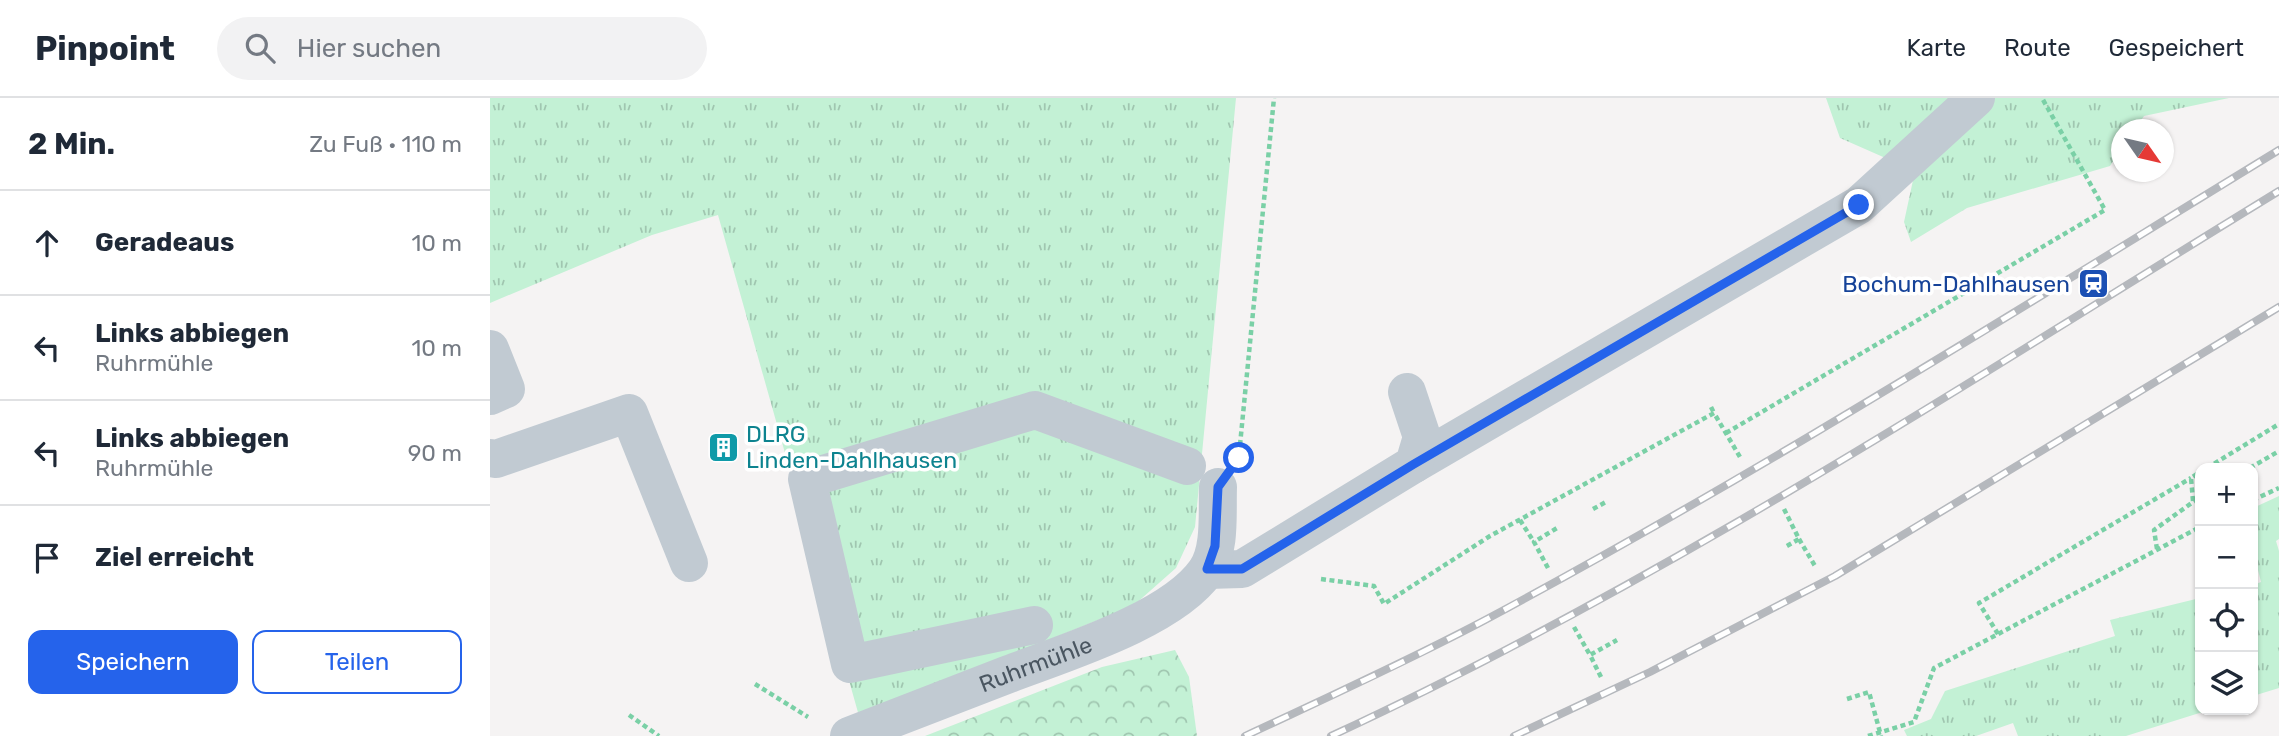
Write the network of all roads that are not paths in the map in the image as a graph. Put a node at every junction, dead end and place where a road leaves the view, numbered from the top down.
1 (1976, 98) edge
2 (490, 349) edge
3 (1407, 392) dead end
4 (498, 393) edge
5 (490, 458) edge
6 (1414, 464) junction
7 (1187, 466) dead end
8 (1218, 487) road end
9 (689, 563) dead end
10 (1224, 569) junction
11 (1034, 625) dead end
12 (834, 730) edge

1 - 6 lane, Ruhrmühle
2 - 4 lane
3 - 6 lane
5 - 9 lane
6 - 10 lane, Ruhrmühle
7 - 11 lane
8 - 10 lane, Ruhrmühle
10 - 12 lane, Ruhrmühle

